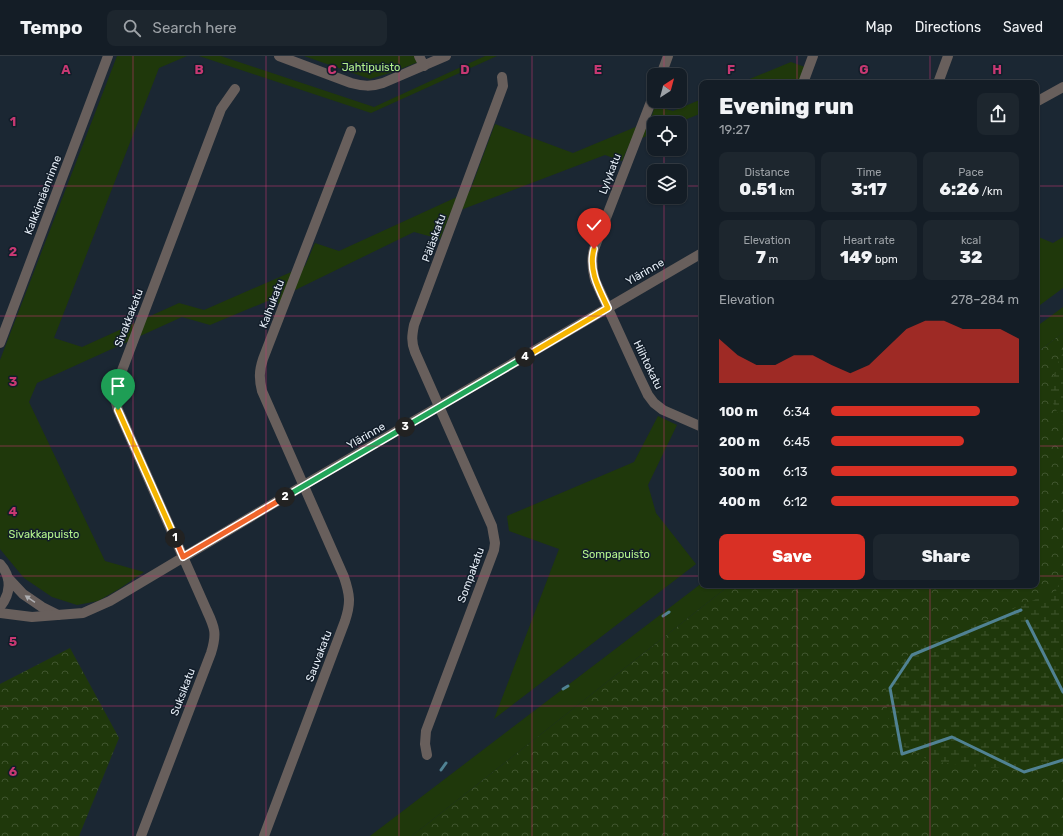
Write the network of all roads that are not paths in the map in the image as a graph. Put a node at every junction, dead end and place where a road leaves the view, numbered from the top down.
1 (108, 56) edge
2 (279, 56) edge
3 (419, 56) edge
4 (446, 56) edge
5 (668, 56) edge
6 (813, 56) edge
7 (948, 56) edge
8 (424, 66) junction
9 (664, 68) edge
10 (502, 77) dead end
11 (804, 80) edge
12 (939, 80) edge
13 (1063, 87) edge
14 (235, 89) dead end
15 (1039, 100) edge
16 (649, 108) edge
17 (351, 131) dead end
18 (699, 255) edge
19 (608, 308) junction
20 (0, 343) edge
21 (440, 407) junction
22 (699, 426) edge
23 (304, 486) junction
24 (183, 557) junction
25 (0, 564) edge
26 (8, 578) junction
27 (0, 607) edge
28 (0, 613) edge
29 (58, 615) junction
30 (427, 755) dead end
31 (141, 836) edge
32 (264, 836) edge

1 - 20 street, Kalkkimäenrinne
2 - 8 street
3 - 8 street
4 - 8 street
5 - 9 street
6 - 11 street
7 - 12 street
10 - 21 street, Päläskatu
13 - 15 street
14 - 24 street, Sivakkakatu
16 - 19 street, Lylykatu
17 - 23 street, Kalhukatu
18 - 19 street, Ylärinne
19 - 21 street, Ylärinne
19 - 22 street, Hiihtokatu
21 - 23 street, Ylärinne
21 - 30 street, Sompakatu
23 - 24 street, Ylärinne
23 - 32 street, Sauvakatu
24 - 29 street, Ylärinne
24 - 31 street, Suksikatu
25 - 26 street
26 - 27 street
29 -> 26 street
28 - 29 street, Ylärinne

